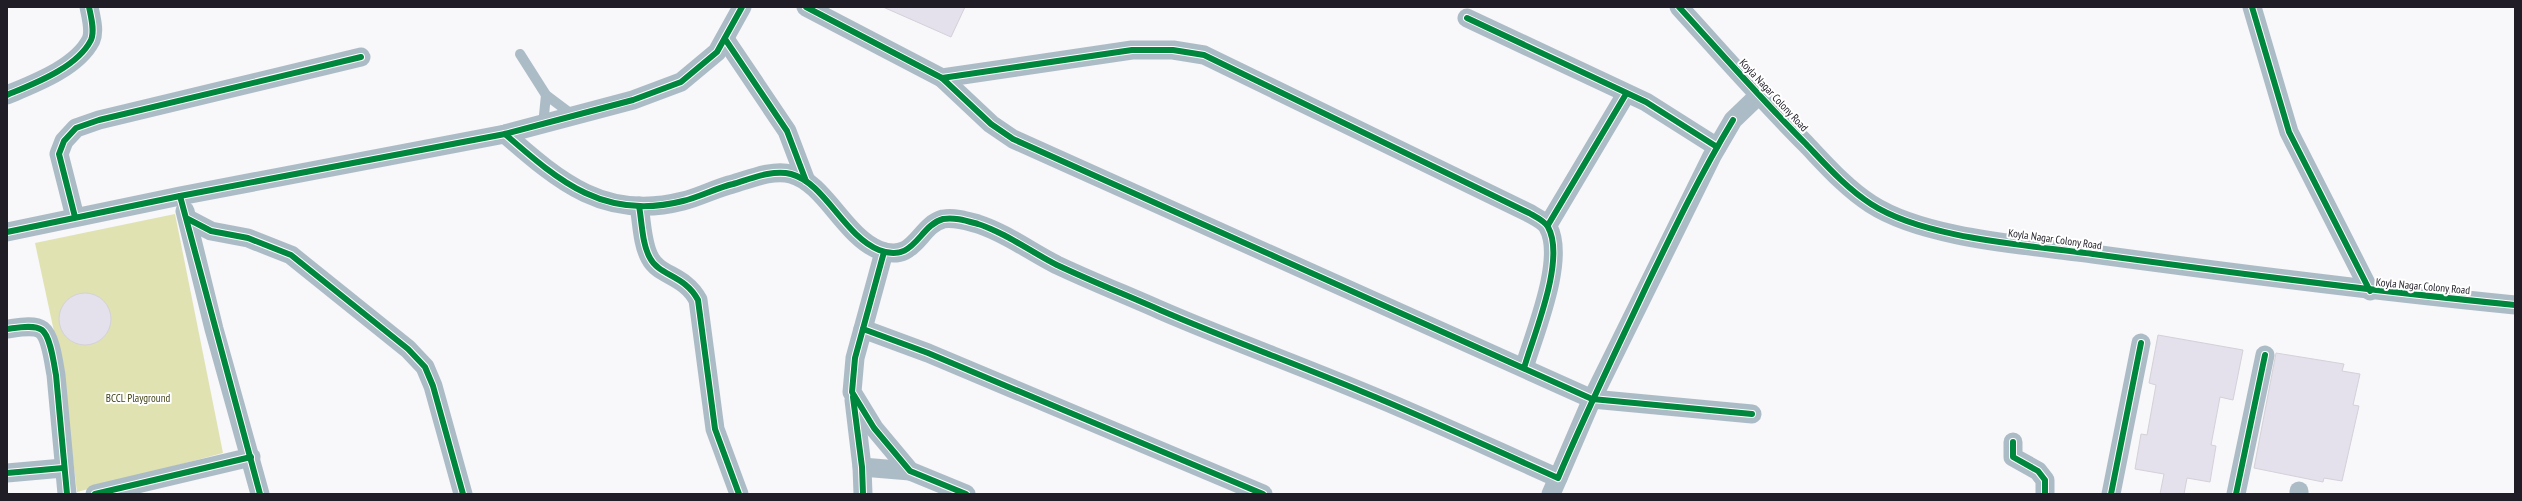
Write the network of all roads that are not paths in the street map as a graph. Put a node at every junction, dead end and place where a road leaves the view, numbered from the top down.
1 (89, 7) edge
2 (742, 7) edge
3 (806, 7) edge
4 (1679, 7) edge
5 (2252, 7) edge
6 (1467, 18) dead end
7 (725, 38) junction
8 (520, 54) dead end
9 (361, 57) dead end
10 (942, 78) junction
11 (1626, 94) junction
12 (7, 95) edge
13 (546, 95) junction
14 (1759, 95) junction
15 (574, 116) junction
16 (543, 125) junction
17 (505, 134) junction
18 (1717, 146) junction
19 (806, 181) junction
20 (180, 196) junction
21 (639, 206) junction
22 (75, 218) junction
23 (188, 219) junction
24 (1548, 225) junction
25 (7, 232) edge
26 (884, 252) junction
27 (2370, 291) junction
28 (2515, 305) edge
29 (7, 329) edge
30 (863, 329) junction
31 (2142, 343) dead end
32 (2265, 355) dead end
33 (1524, 368) junction
34 (852, 392) junction
35 (1592, 399) junction
36 (1752, 414) dead end
37 (2013, 442) dead end
38 (251, 457) junction
39 (862, 467) junction
40 (63, 468) junction
41 (910, 471) junction
42 (7, 473) edge
43 (1554, 486) edge
44 (138, 489) edge
45 (67, 494) edge
46 (95, 494) edge
47 (260, 494) edge
48 (463, 494) edge
49 (739, 494) edge
50 (863, 494) edge
51 (966, 494) edge
52 (1263, 494) edge
53 (2045, 494) edge
54 (2111, 494) edge
55 (2236, 494) edge

1 - 12 street
2 - 7 street
3 - 10 street
4 - 14 street, Koyla Nagar Colony Road
5 - 27 street
6 - 11 street
7 - 15 street
7 - 19 street
8 - 13 lane
9 - 22 street
10 - 24 street
10 - 33 street
11 - 18 street
11 - 24 street
13 - 15 lane
13 - 16 lane
14 - 18 street
14 - 27 street, Koyla Nagar Colony Road
15 - 16 street
16 - 17 street
17 - 20 street
17 - 21 street
18 - 35 street
19 - 21 street
19 - 26 street
20 - 22 street
20 - 23 street
21 - 49 street
22 - 25 street
23 - 38 street
23 - 48 street
24 - 33 street
26 - 30 street
26 - 43 street
27 - 28 street, Koyla Nagar Colony Road
29 - 40 street
30 - 34 street
30 - 52 street
31 - 54 street
32 - 55 street
33 - 35 street
34 - 39 street
34 - 41 street
35 - 36 street
35 - 43 street
37 - 53 street
38 - 44 street
38 - 47 street
39 - 41 street
39 - 50 street
40 - 42 street
40 - 45 street
41 - 51 street
44 - 46 street

